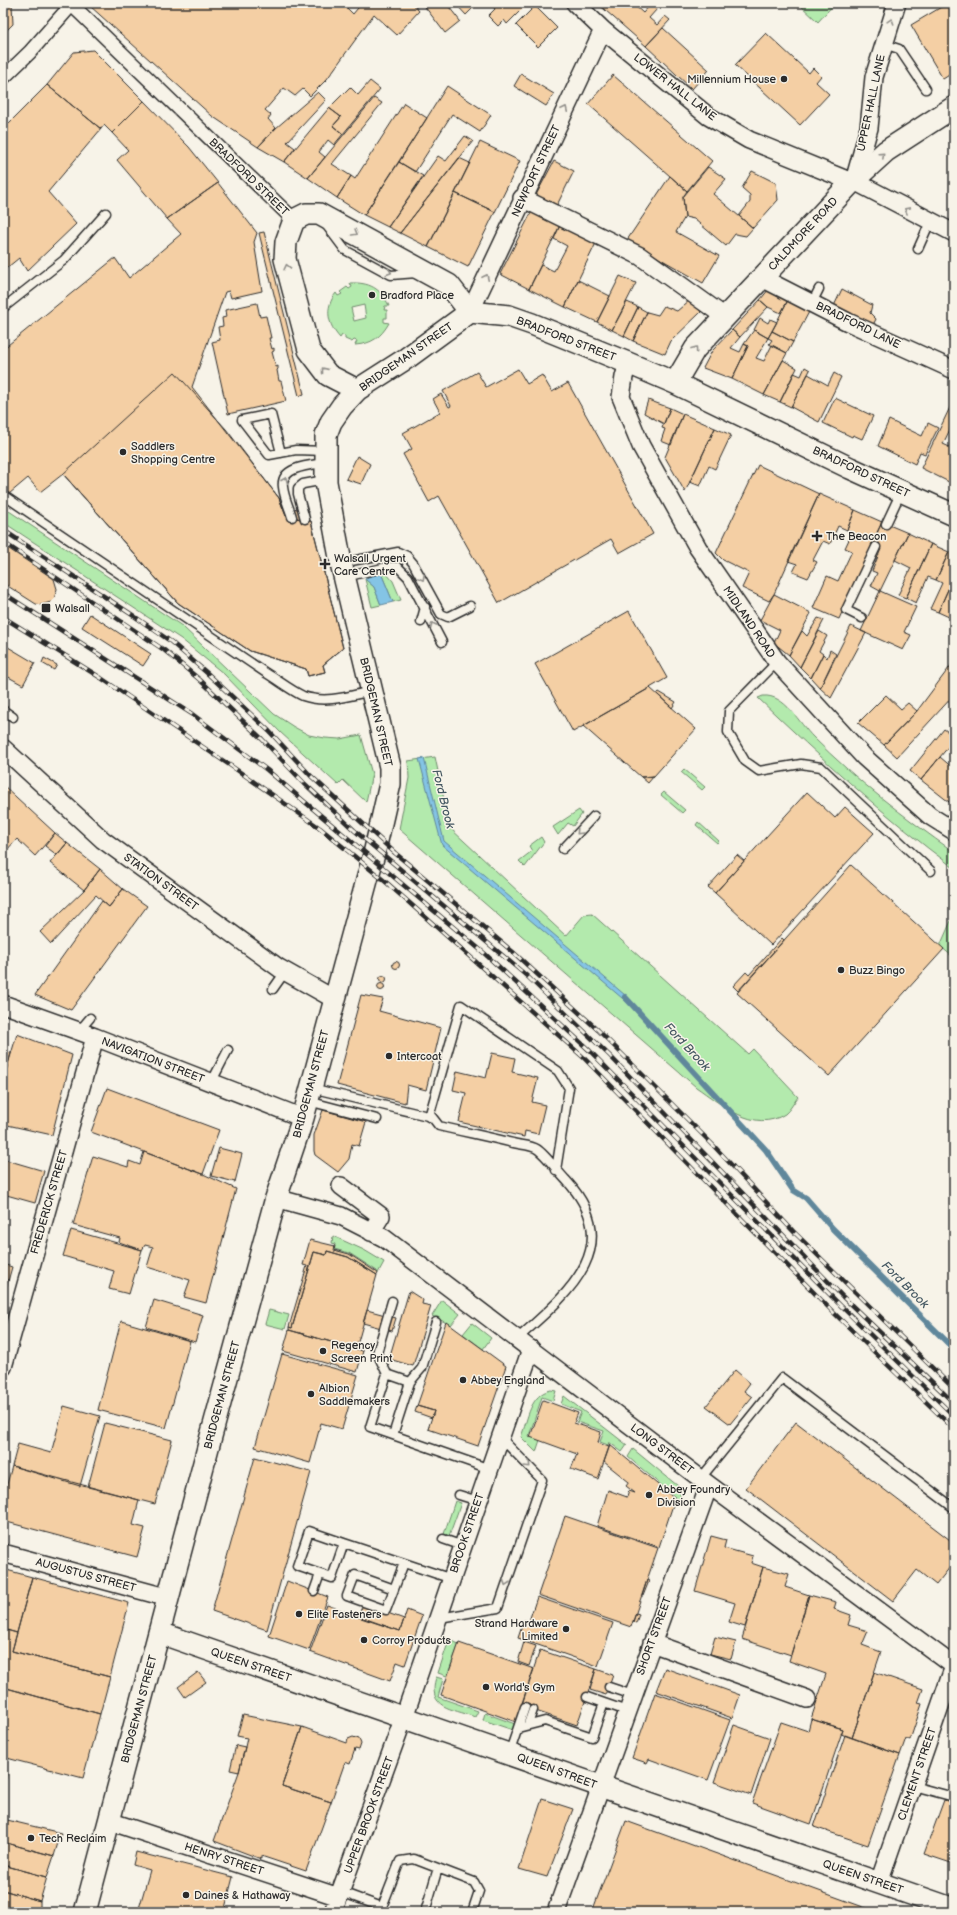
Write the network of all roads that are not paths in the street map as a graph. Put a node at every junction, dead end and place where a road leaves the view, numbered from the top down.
1 (575, 3) edge
2 (897, 3) edge
3 (71, 4) edge
4 (603, 30) junction
5 (884, 44) junction
6 (3, 78) edge
7 (926, 89) dead end
8 (954, 107) edge
9 (852, 182) junction
10 (522, 198) junction
11 (106, 213) dead end
12 (294, 220) junction
13 (930, 222) junction
14 (954, 234) edge
15 (918, 249) dead end
16 (762, 278) junction
17 (3, 308) edge
18 (470, 312) junction
19 (725, 317) junction
20 (628, 363) junction
21 (954, 370) edge
22 (675, 383) junction
23 (357, 390) junction
24 (281, 452) junction
25 (325, 465) junction
26 (901, 491) junction
27 (6, 497) dead end
28 (954, 515) edge
29 (292, 517) dead end
30 (305, 519) dead end
31 (886, 524) dead end
32 (876, 547) dead end
33 (342, 570) junction
34 (470, 606) dead end
35 (425, 607) junction
36 (862, 618) dead end
37 (421, 622) dead end
38 (442, 642) dead end
39 (777, 662) junction
40 (371, 691) junction
41 (3, 710) edge
42 (13, 717) dead end
43 (3, 748) edge
44 (594, 816) dead end
45 (954, 831) edge
46 (563, 849) dead end
47 (931, 871) dead end
48 (285, 972) junction
49 (274, 989) dead end
50 (334, 999) junction
51 (3, 1004) edge
52 (90, 1018) dead end
53 (79, 1031) junction
54 (96, 1037) junction
55 (228, 1050) dead end
56 (211, 1083) junction
57 (307, 1102) junction
58 (429, 1117) junction
59 (377, 1119) dead end
60 (556, 1170) junction
61 (341, 1186) dead end
62 (276, 1198) junction
63 (371, 1232) junction
64 (392, 1301) dead end
65 (436, 1322) dead end
66 (517, 1339) junction
67 (531, 1350) junction
68 (3, 1367) edge
69 (387, 1374) junction
70 (410, 1382) junction
71 (393, 1435) junction
72 (500, 1437) junction
73 (490, 1469) junction
74 (705, 1481) junction
75 (459, 1495) dead end
76 (478, 1501) junction
77 (954, 1508) edge
78 (443, 1539) dead end
79 (344, 1543) junction
80 (463, 1546) junction
81 (3, 1553) edge
82 (404, 1563) junction
83 (320, 1574) junction
84 (452, 1579) junction
85 (394, 1589) junction
86 (314, 1591) dead end
87 (169, 1598) junction
88 (438, 1618) junction
89 (160, 1634) junction
90 (652, 1643) junction
91 (954, 1666) edge
92 (609, 1686) dead end
93 (587, 1697) dead end
94 (807, 1699) dead end
95 (604, 1703) junction
96 (630, 1703) junction
97 (542, 1713) dead end
98 (404, 1717) junction
99 (538, 1722) junction
100 (528, 1724) junction
101 (518, 1728) junction
102 (509, 1754) junction
103 (913, 1786) junction
104 (600, 1787) junction
105 (954, 1797) edge
106 (109, 1821) junction
107 (438, 1868) junction
108 (879, 1882) junction
109 (338, 1900) edge
110 (382, 1909) edge
111 (946, 1909) edge
112 (86, 1912) edge
113 (425, 1912) edge
114 (472, 1912) edge
115 (556, 1912) edge

1 - 4 street, LOWER HALL LANE
5 -> 2 street, UPPER HALL LANE
3 - 6 street
3 - 12 street, BRADFORD STREET
4 - 9 street, LOWER HALL LANE
10 -> 4 street, NEWPORT STREET
5 - 7 lane
5 - 9 street, UPPER HALL LANE
9 -> 8 street, CALDMORE ROAD
13 -> 9 street, LOWER HALL LANE
9 - 16 street, CALDMORE ROAD
18 -> 10 street, NEWPORT STREET
10 - 19 street
11 - 17 lane
12 -> 18 street, BRADFORD STREET
23 -> 12 street
13 - 14 street, LOWER HALL LANE
13 - 15 lane
16 - 19 street, CALDMORE ROAD
16 - 21 street, BRADFORD LANE
18 - 20 street, BRADFORD STREET
18 - 23 street, BRIDGEMAN STREET
22 -> 19 street, CALDMORE ROAD
20 - 22 street, BRADFORD STREET
20 - 39 street, MIDLAND ROAD
22 - 26 street, BRADFORD STREET
23 - 25 street, BRIDGEMAN STREET
24 - 24 lane
24 - 25 lane
29 -> 25 lane
25 - 30 lane
25 - 33 street, BRIDGEMAN STREET
26 - 28 street, BRADFORD STREET
26 - 31 lane
27 - 40 lane
32 - 36 lane
33 -> 34 lane
33 - 35 lane
33 - 40 street, BRIDGEMAN STREET
35 - 37 lane
38 -> 35 lane
39 - 45 street, MIDLAND ROAD
39 - 47 lane
40 - 50 street, BRIDGEMAN STREET
41 - 42 lane
43 - 48 street, STATION STREET
44 -> 46 lane
48 - 49 lane
48 - 50 street, STATION STREET
50 - 57 street, BRIDGEMAN STREET
51 - 53 street, NAVIGATION STREET
52 - 53 lane
53 - 54 street, NAVIGATION STREET
54 - 56 street, NAVIGATION STREET
54 - 68 street, FREDERICK STREET
55 - 56 lane
56 - 57 street, NAVIGATION STREET
57 - 58 lane
57 - 59 lane
57 - 62 street, BRIDGEMAN STREET
58 - 60 lane
58 - 60 lane
60 - 66 lane
61 - 63 street
62 - 63 street, LONG STREET
62 - 87 street, BRIDGEMAN STREET
63 - 66 street, LONG STREET
64 - 69 lane
65 - 70 lane
66 - 67 street, LONG STREET
67 - 72 street, BROOK STREET
67 - 74 street, LONG STREET
69 - 70 lane
69 - 71 lane
70 - 71 lane
71 - 73 lane
72 - 73 street, BROOK STREET
72 -> 88 lane
73 - 76 street, BROOK STREET
74 - 77 lane
74 - 90 street, SHORT STREET
74 - 91 street, LONG STREET
75 - 76 lane
76 - 80 street, BROOK STREET
78 - 80 lane
79 - 82 lane
79 - 83 lane
79 - 83 lane
80 - 84 street, BROOK STREET
81 - 87 street, AUGUSTUS STREET
82 - 84 lane
82 - 85 lane
83 - 86 lane
84 - 88 street, BROOK STREET
85 - 85 lane
87 - 89 street, BRIDGEMAN STREET
88 - 98 street, BROOK STREET
89 - 98 street, QUEEN STREET
89 - 106 street, BRIDGEMAN STREET
90 - 94 street
90 - 96 street, SHORT STREET
91 - 103 street, CLEMENT STREET
92 - 96 lane
93 - 95 lane
95 - 96 lane
95 - 99 lane
96 - 104 street, SHORT STREET
97 - 99 lane
98 - 102 street, QUEEN STREET
98 - 109 street, UPPER BROOK STREET
99 - 100 lane
100 - 101 lane
100 - 101 lane
101 - 102 lane
102 - 104 street, QUEEN STREET
103 - 105 lane
103 - 108 street, CLEMENT STREET
104 - 108 street, QUEEN STREET
104 - 115 street, SHORT STREET
106 - 109 street, HENRY STREET
106 - 112 street, BRIDGEMAN STREET
107 - 110 lane
107 - 113 lane
107 - 114 lane
108 - 111 street, QUEEN STREET
109 - 110 lane

